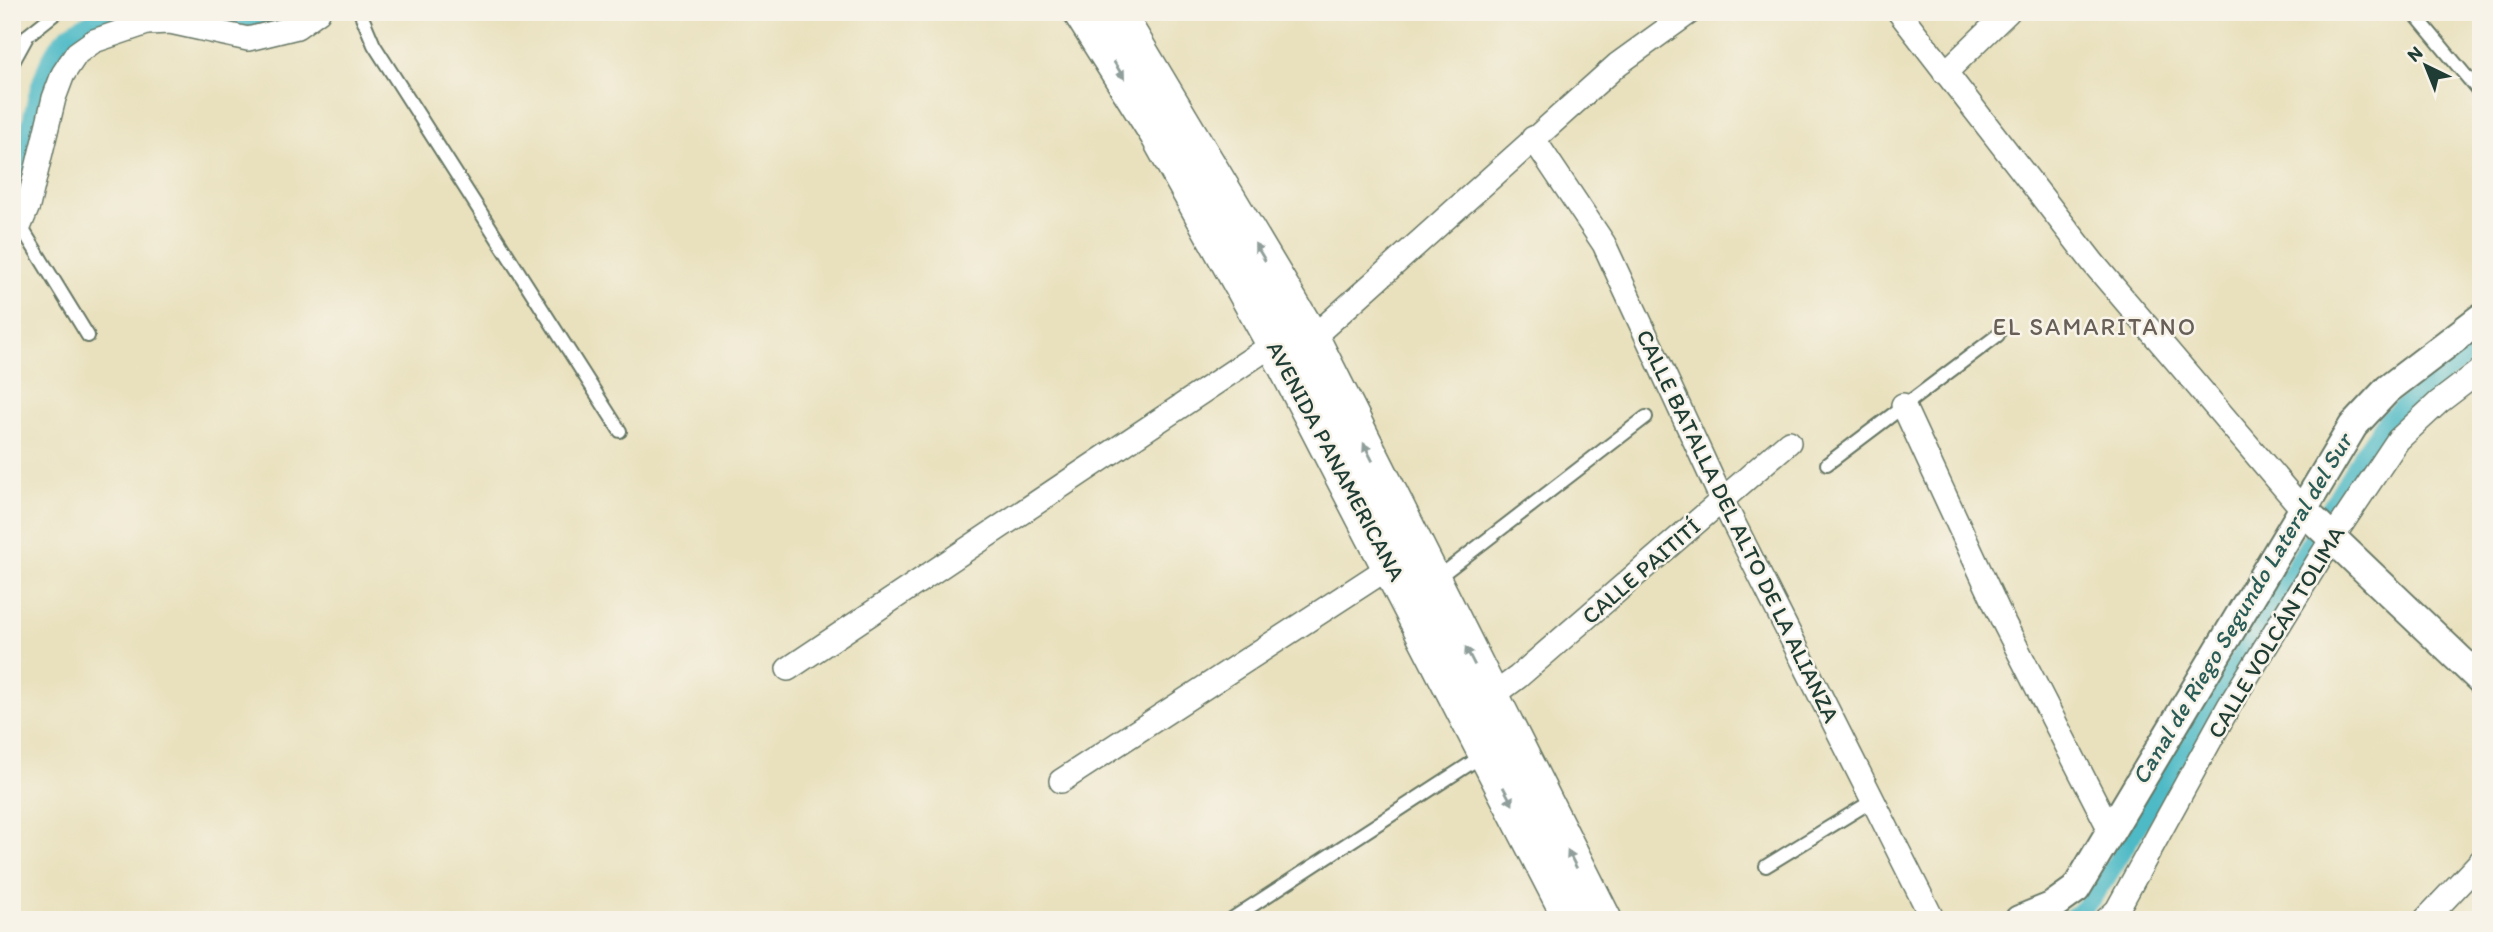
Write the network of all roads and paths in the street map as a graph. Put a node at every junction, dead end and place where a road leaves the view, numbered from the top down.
1 (57, 12) edge
2 (318, 12) edge
3 (360, 12) edge
4 (1082, 12) edge
5 (1115, 12) edge
6 (1690, 12) edge
7 (1899, 12) edge
8 (2008, 12) edge
9 (2413, 12) edge
10 (12, 64) edge
11 (1945, 73) junction
12 (2481, 94) edge
13 (1533, 138) junction
14 (16, 229) edge
15 (2481, 318) edge
16 (1998, 335) dead end
17 (88, 336) dead end
18 (1311, 339) junction
19 (1275, 343) junction
20 (2481, 370) edge
21 (1903, 405) junction
22 (1646, 417) dead end
23 (621, 431) dead end
24 (1790, 442) dead end
25 (1827, 464) dead end
26 (1722, 500) junction
27 (2318, 523) junction
28 (1391, 565) junction
29 (1433, 582) junction
30 (788, 669) dead end
31 (2481, 680) edge
32 (1491, 697) junction
33 (1486, 753) junction
34 (1061, 781) dead end
35 (1872, 801) junction
36 (2110, 830) junction
37 (2481, 861) edge
38 (1766, 866) dead end
39 (12, 896) edge
40 (333, 916) dead end
41 (27, 920) edge
42 (327, 920) edge
43 (1230, 920) edge
44 (1573, 920) edge
45 (1603, 920) edge
46 (1933, 920) edge
47 (2019, 920) edge
48 (2106, 920) edge
49 (2425, 920) edge

1 - 10 lane
2 - 14 street
3 - 23 lane
4 -> 19 main road, AVENIDA PANAMERICANA
18 -> 5 main road, AVENIDA PANAMERICANA
6 - 13 street
7 - 11 street
8 - 11 street
9 - 12 lane
11 - 27 street
13 - 18 street
13 - 26 street, CALLE BATALLA DEL ALTO DE LA ALIANZA
14 - 17 lane
15 - 27 street, CALLE VOLCÁN TOLIMA
16 - 21 lane
29 -> 18 main road, AVENIDA PANAMERICANA
19 - 28 main road, AVENIDA PANAMERICANA
19 - 30 street
20 - 27 street, CALLE VOLCÁN TOLIMA
21 - 25 lane
21 - 36 street
22 - 29 lane
24 - 26 street, CALLE PAITITÍ
26 - 32 street, CALLE PAITITÍ
26 - 35 street, CALLE BATALLA DEL ALTO DE LA ALIANZA
27 - 31 street
27 - 36 street, CALLE VOLCÁN TOLIMA
27 - 48 street, CALLE VOLCÁN TOLIMA
28 - 33 main road, AVENIDA PANAMERICANA
28 - 34 street
32 -> 29 main road, AVENIDA PANAMERICANA
45 -> 32 main road, AVENIDA PANAMERICANA
33 - 43 lane
33 -> 44 main road, AVENIDA PANAMERICANA
35 - 38 lane
35 - 46 street, CALLE BATALLA DEL ALTO DE LA ALIANZA
36 - 47 street, CALLE VOLCÁN TOLIMA
37 - 49 street
39 - 41 path
40 - 42 path

